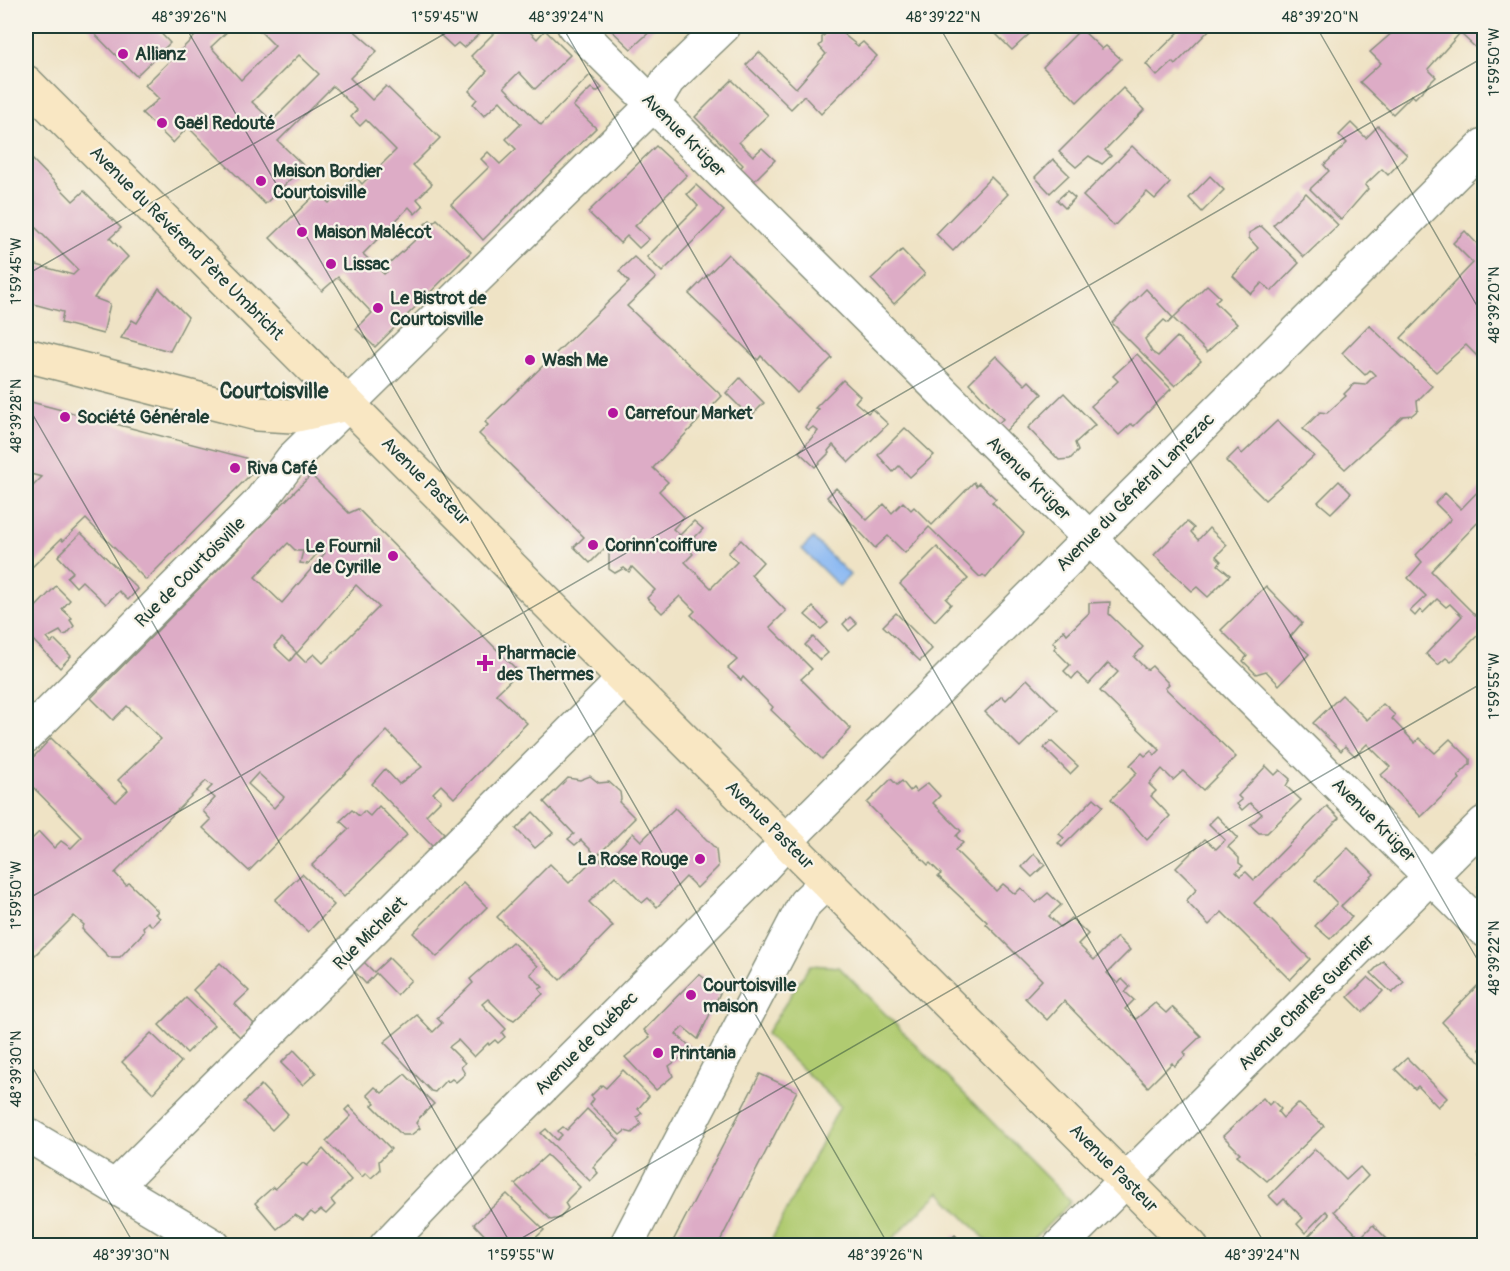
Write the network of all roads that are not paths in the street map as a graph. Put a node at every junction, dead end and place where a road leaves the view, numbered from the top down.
1 (574, 26) edge
2 (724, 26) edge
3 (26, 82) edge
4 (653, 105) junction
5 (1485, 145) edge
6 (26, 355) edge
7 (348, 404) junction
8 (1089, 537) junction
9 (624, 679) junction
10 (26, 736) edge
11 (1485, 823) edge
12 (787, 842) junction
13 (1431, 876) junction
14 (827, 882) junction
15 (1485, 930) edge
16 (26, 1134) edge
17 (1126, 1180) junction
18 (115, 1187) junction
19 (214, 1245) edge
20 (386, 1245) edge
21 (626, 1245) edge
22 (1060, 1245) edge
23 (1191, 1245) edge

1 - 4 street, Avenue Krüger
2 - 4 street, Rue de Courtoisville
3 - 7 main road, Avenue du Révérend Père Umbricht
4 - 7 street, Rue de Courtoisville
4 - 8 street, Avenue Krüger
5 - 8 street, Avenue du Général Lanrezac
6 - 7 main road
7 - 9 main road, Avenue Pasteur
7 - 10 street, Rue de Courtoisville
8 - 12 street, Avenue du Général Lanrezac
8 - 13 street, Avenue Krüger
9 - 12 main road, Avenue Pasteur
9 - 18 street, Rue Michelet
11 - 13 street, Avenue Charles Guernier
12 - 14 main road, Avenue Pasteur
12 - 20 street, Avenue de Québec
13 - 15 street, Avenue Krüger
13 - 17 street, Avenue Charles Guernier
14 - 17 main road, Avenue Pasteur
14 - 21 street
16 - 18 street
17 - 22 street, Avenue Charles Guernier
17 - 23 main road, Avenue Pasteur
18 - 19 street

